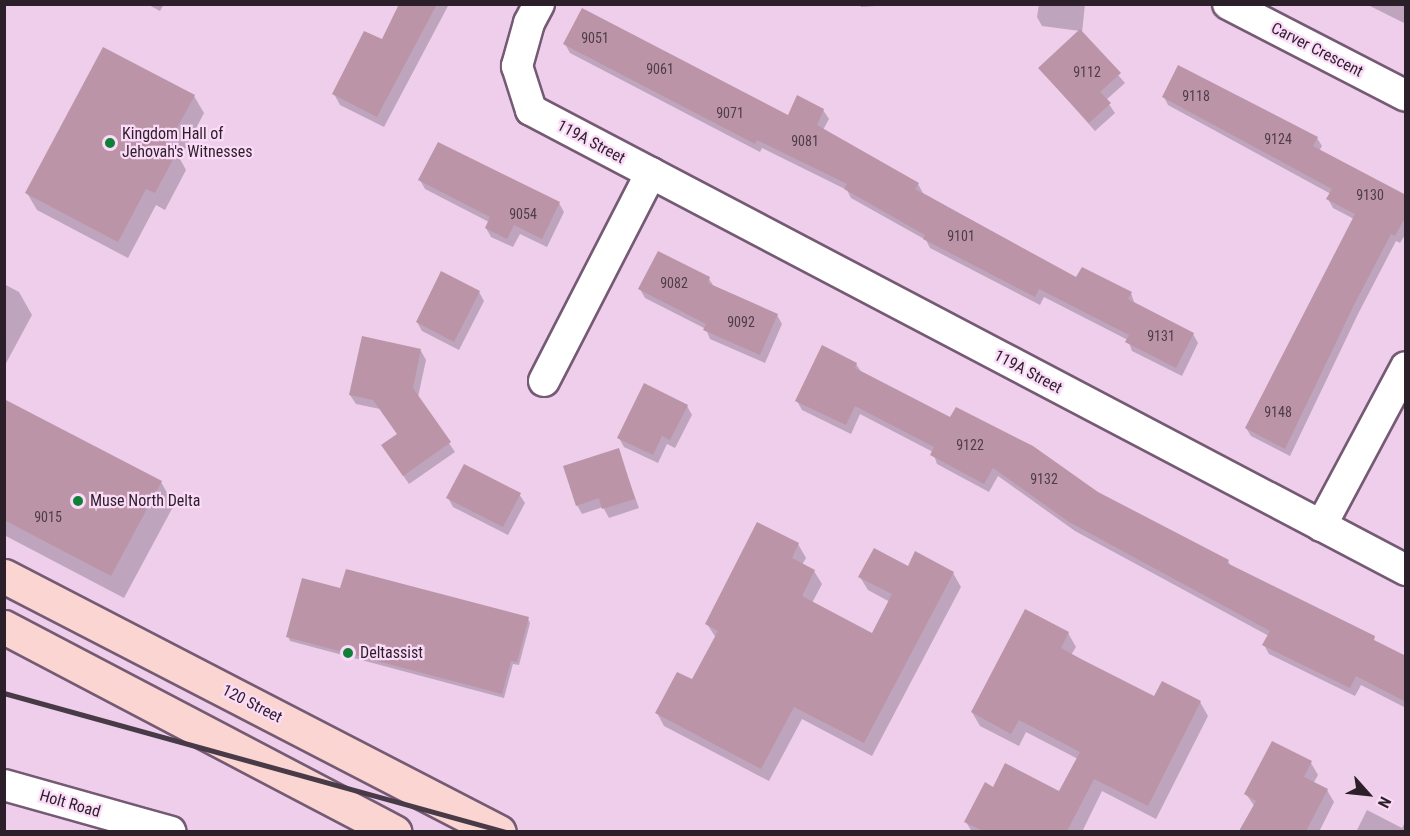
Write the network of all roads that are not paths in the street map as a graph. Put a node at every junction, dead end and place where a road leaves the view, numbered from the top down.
1 (539, 4) edge
2 (1228, 4) edge
3 (1406, 96) edge
4 (651, 173) junction
5 (1406, 367) edge
6 (544, 381) dead end
7 (1321, 526) junction
8 (1406, 570) edge
9 (4, 576) edge
10 (4, 627) edge
11 (204, 679) junction
12 (110, 681) junction
13 (4, 785) edge
14 (171, 831) edge
15 (394, 831) edge
16 (499, 831) edge

1 - 4 street, 119A Street
2 - 3 street, Carver Crescent
4 - 6 street
4 - 7 street, 119A Street
5 - 7 street
7 - 8 street, 119A Street
9 - 11 main road, 120 Street
10 - 12 main road
11 - 12 main road
11 - 16 main road, 120 Street
12 - 15 main road
13 - 14 street, Holt Road

